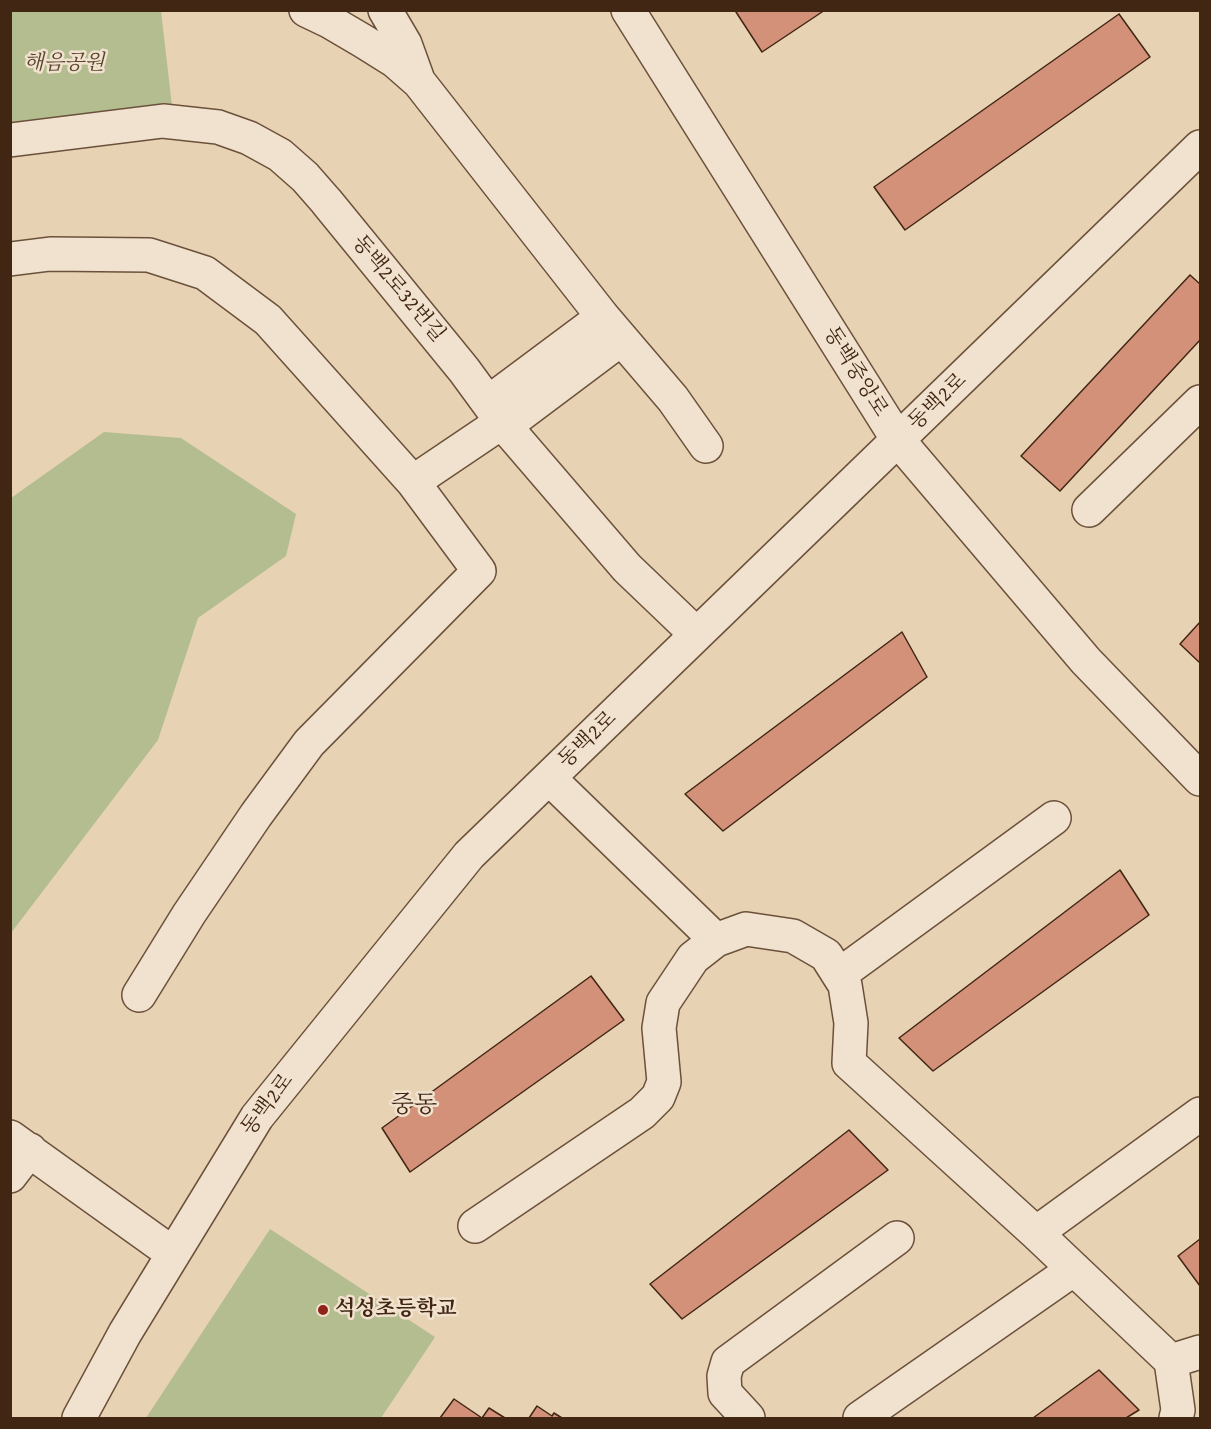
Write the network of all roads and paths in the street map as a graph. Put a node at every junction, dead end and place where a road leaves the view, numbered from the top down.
1 (306, 10) edge
2 (386, 10) edge
3 (628, 10) edge
4 (419, 82) junction
5 (10, 140) edge
6 (1200, 147) edge
7 (10, 259) edge
8 (612, 328) junction
9 (1200, 402) edge
10 (499, 417) junction
11 (898, 440) junction
12 (706, 446) dead end
13 (412, 482) junction
14 (1089, 510) dead end
15 (696, 634) junction
16 (549, 778) junction
17 (1200, 779) edge
18 (1054, 818) dead end
19 (716, 940) junction
20 (839, 975) junction
21 (139, 995) dead end
22 (1200, 1114) edge
23 (20, 1144) edge
24 (10, 1176) edge
25 (475, 1226) dead end
26 (1036, 1233) junction
27 (897, 1238) dead end
28 (172, 1253) junction
29 (1074, 1269) junction
30 (1186, 1357) edge
31 (79, 1419) edge
32 (748, 1419) edge
33 (860, 1419) edge
34 (1176, 1419) edge

1 - 4 street
2 - 4 street
3 - 11 street, 동백중앙로
4 - 8 street
5 - 10 street, 동백2로32번길
6 - 11 street, 동백2로
7 - 13 street
8 - 10 street
8 - 12 street
9 - 14 street
10 - 13 street
10 - 15 street, 동백2로32번길
11 - 15 street, 동백2로
11 - 17 street, 동백중앙로
13 - 21 street
15 - 16 street, 동백2로
16 - 19 street
16 - 28 street, 동백2로
18 - 20 street
19 - 20 street
19 - 25 street
20 - 26 street
22 - 26 street
23 - 24 street
23 - 28 street
26 - 29 street
27 - 32 street
28 - 31 street, 동백2로
29 - 30 street
29 - 33 street
30 - 34 street

